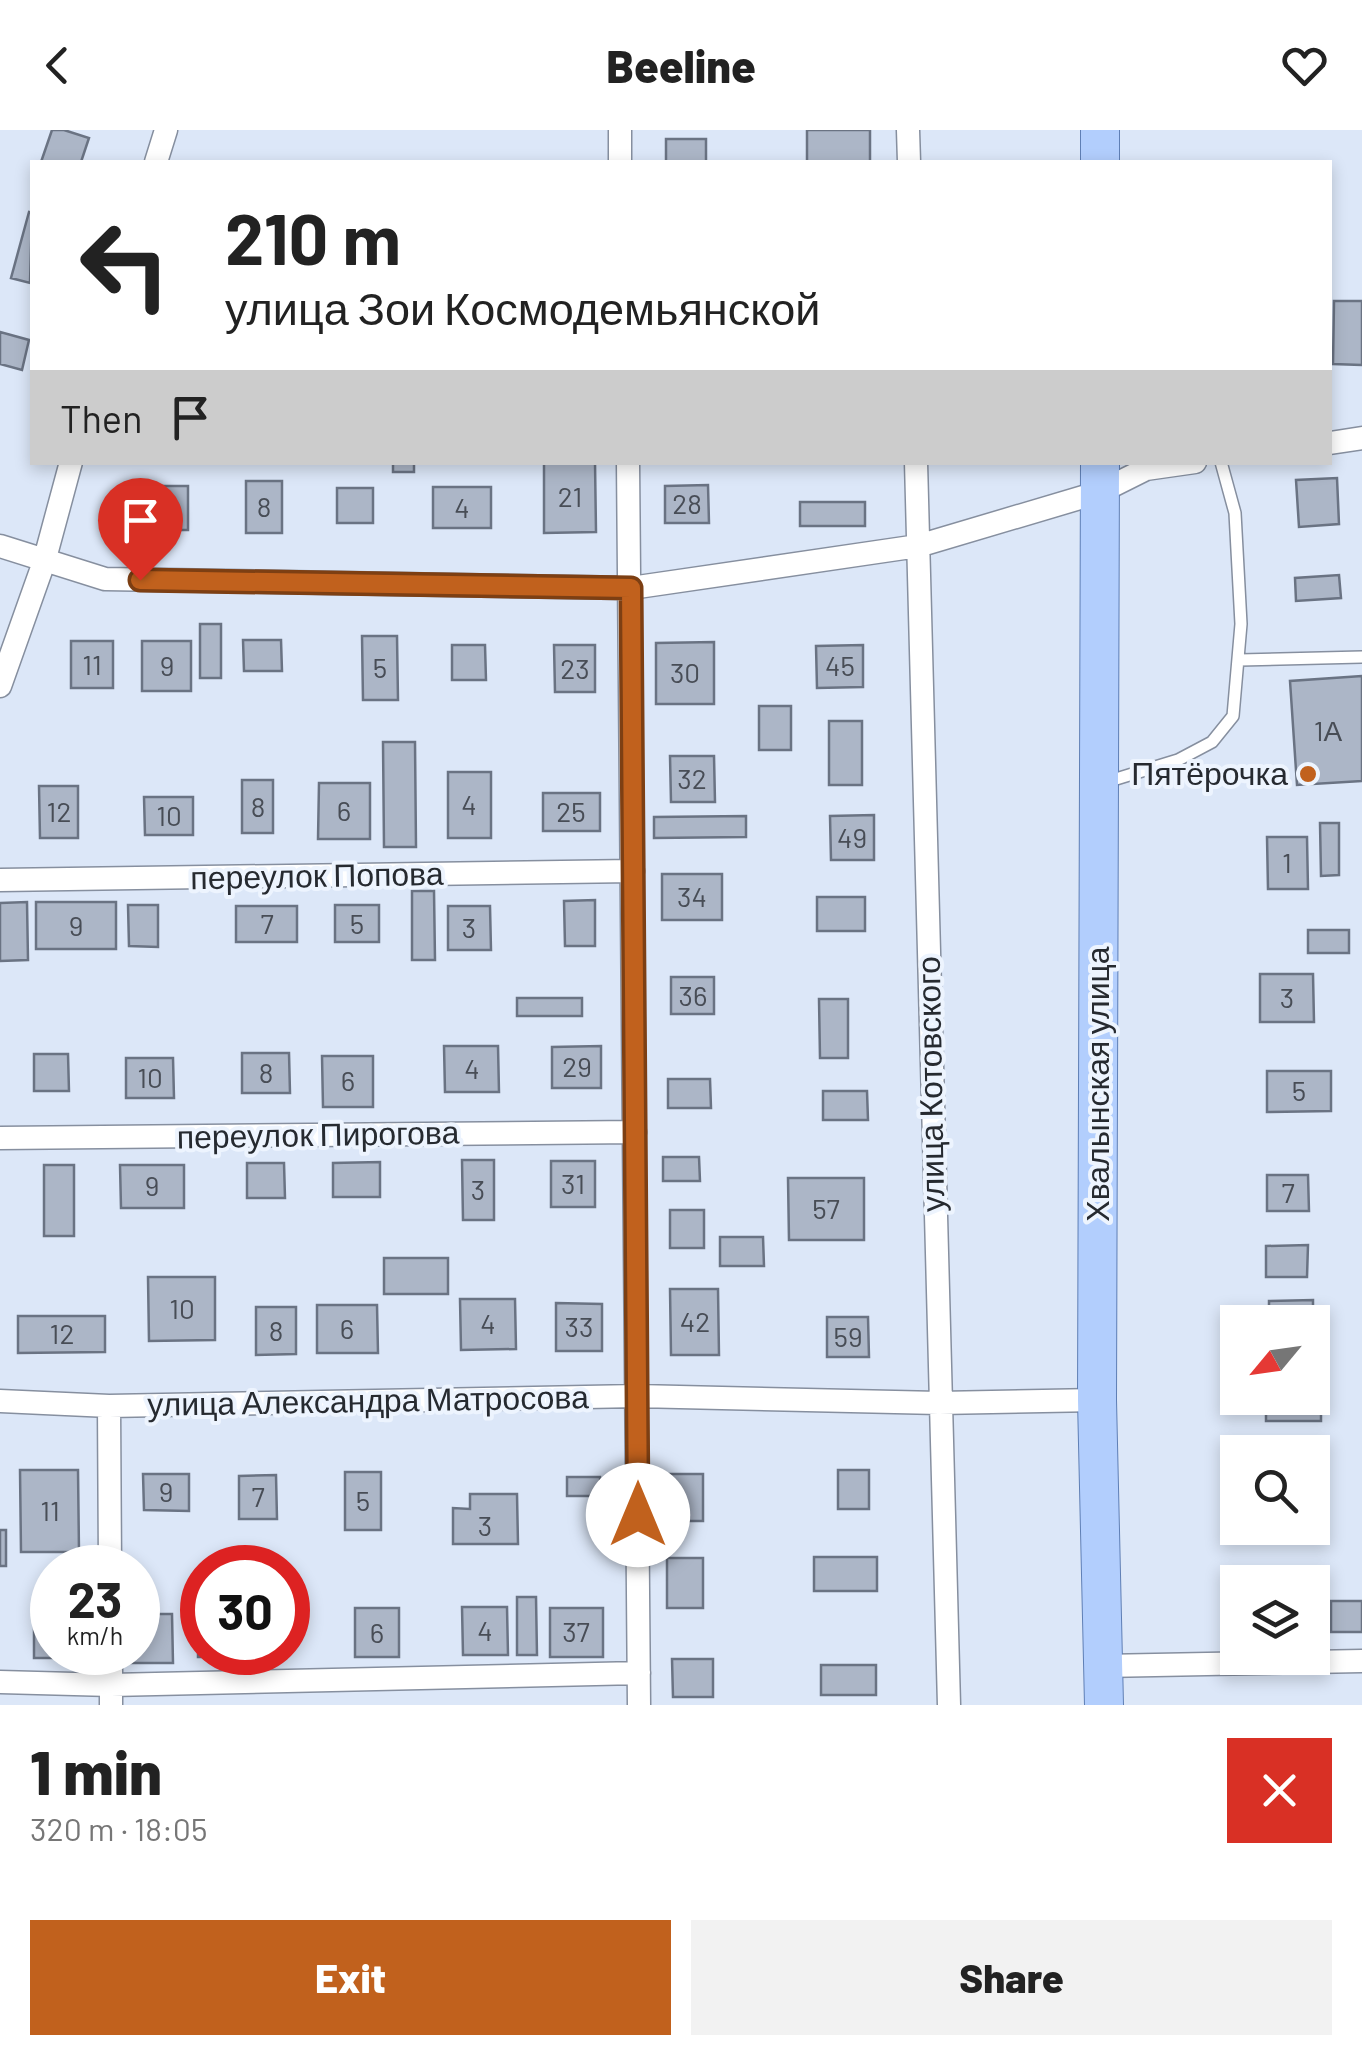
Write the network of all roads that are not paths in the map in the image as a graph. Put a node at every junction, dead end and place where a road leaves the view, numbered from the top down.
1 (166, 130) edge
2 (620, 130) edge
3 (908, 130) edge
4 (1100, 130) edge
5 (157, 160) edge
6 (620, 160) edge
7 (909, 160) edge
8 (1100, 160) edge
9 (1362, 438) edge
10 (1332, 443) edge
11 (69, 465) edge
12 (628, 465) edge
13 (916, 465) edge
14 (1170, 465) edge
15 (1221, 465) edge
16 (1100, 477) edge
17 (0, 546) edge
18 (918, 546) junction
19 (44, 562) junction
20 (631, 588) junction
21 (1362, 657) edge
22 (1240, 660) junction
23 (0, 686) edge
24 (1099, 784) junction
25 (633, 871) junction
26 (0, 880) edge
27 (635, 1132) junction
28 (0, 1138) edge
29 (637, 1396) junction
30 (1097, 1400) junction
31 (0, 1401) edge
32 (940, 1403) junction
33 (108, 1406) junction
34 (110, 1545) edge
35 (1362, 1660) edge
36 (1104, 1666) junction
37 (638, 1673) junction
38 (0, 1682) edge
39 (111, 1695) edge
40 (638, 1705) edge
41 (949, 1705) edge
42 (1104, 1705) edge

1 - 5 street
2 - 6 street
3 - 7 street
4 - 8 main road
9 - 10 street
11 - 19 street
12 - 20 street
13 - 18 street, улица Котовского
14 - 16 street
15 - 22 lane
16 - 18 street
16 - 24 main road, Хвалынская улица
17 - 19 street
18 - 20 street
18 - 32 street, улица Котовского
19 - 20 street
19 - 23 street
20 - 25 street
21 - 22 lane
22 - 24 lane
24 - 30 main road, Хвалынская улица
25 - 26 street, переулок Попова
25 - 27 street
27 - 28 street, переулок Пирогова
27 - 29 street
29 - 32 street, улица Александра Матросова
29 - 33 street, улица Александра Матросова
29 - 37 street
30 - 32 street, улица Александра Матросова
30 - 36 main road, Хвалынская улица
31 - 33 street, улица Александра Матросова
32 - 41 street, улица Котовского
33 - 34 street
35 - 36 street
36 - 42 main road, Хвалынская улица
37 - 39 street
37 - 40 street
38 - 39 street

